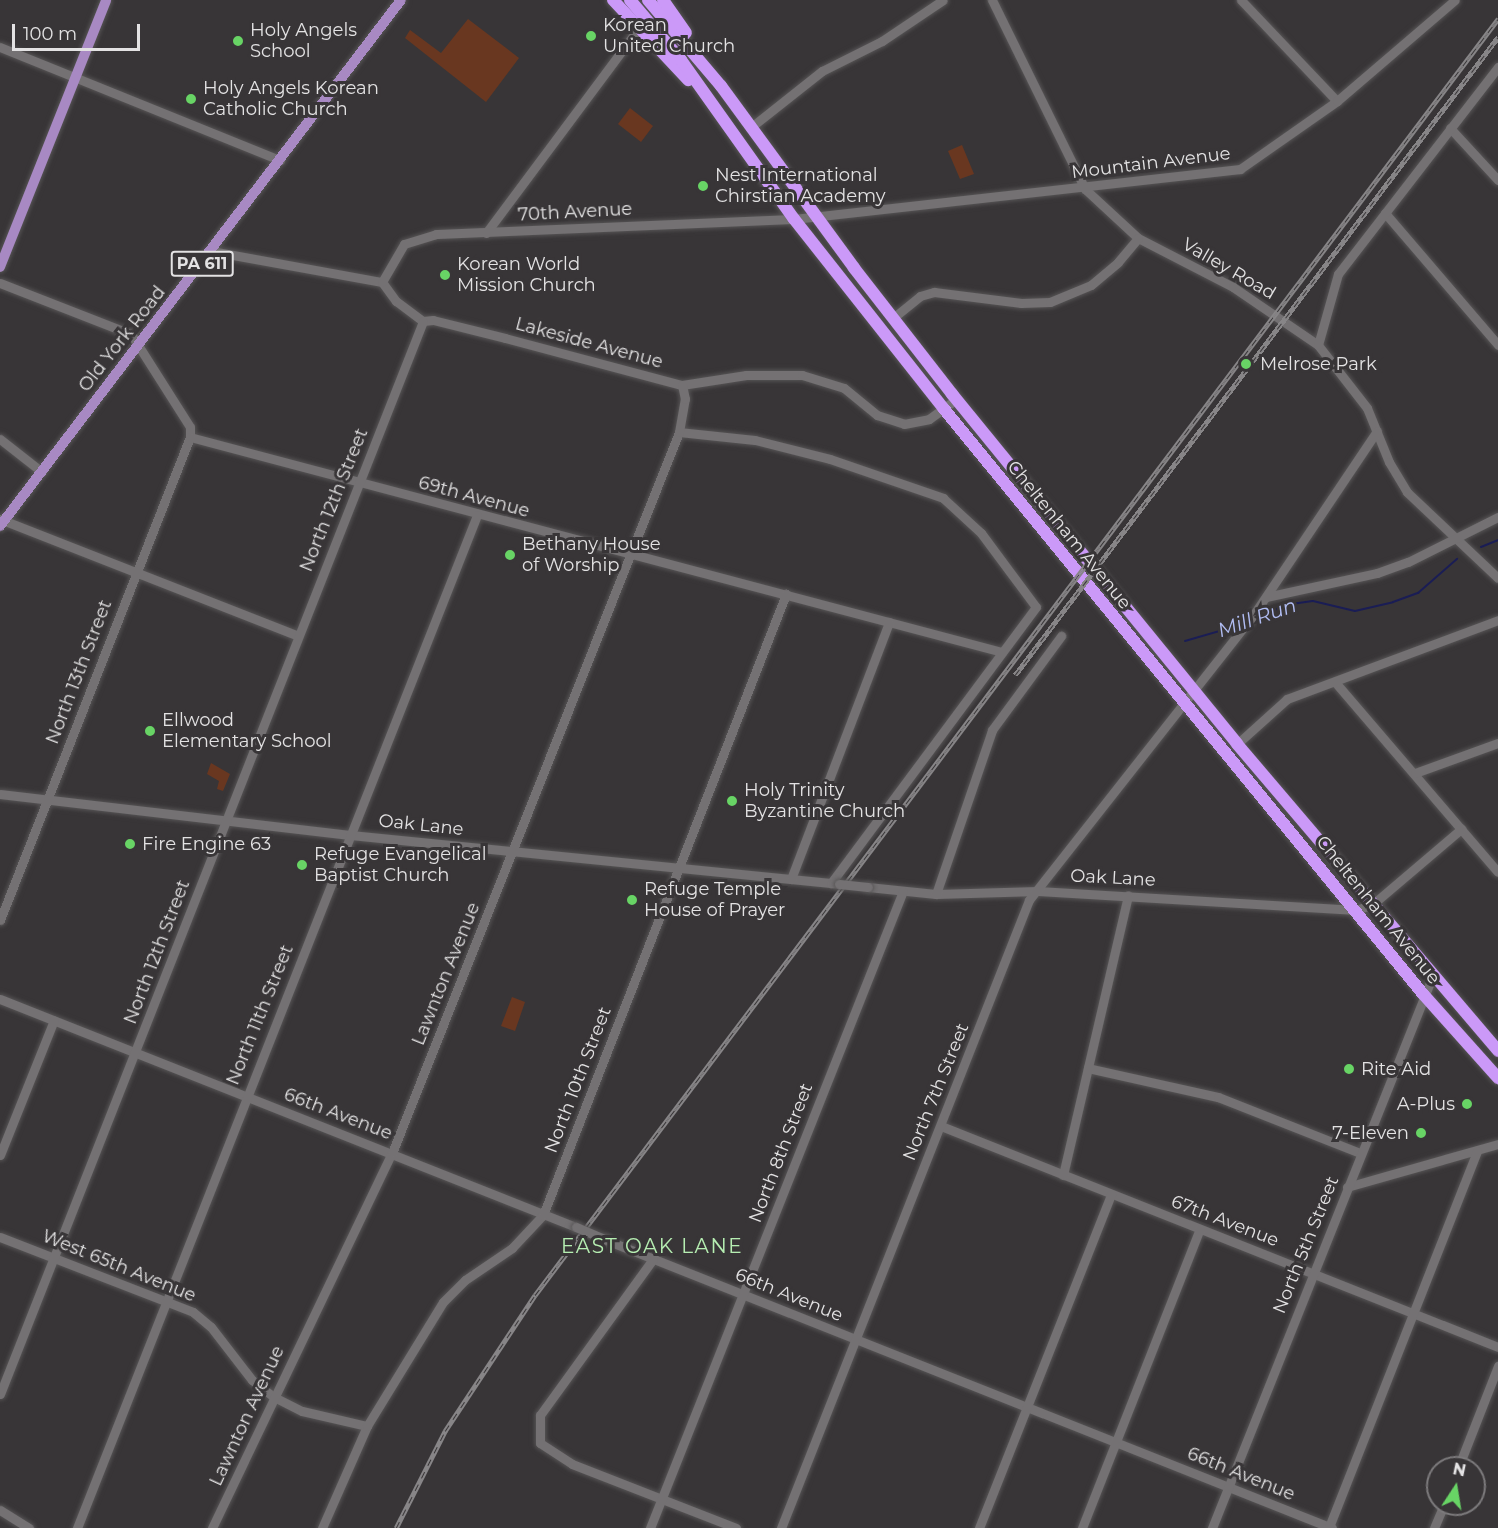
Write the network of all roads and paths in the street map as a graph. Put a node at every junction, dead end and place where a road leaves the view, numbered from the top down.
1 (106, 0) edge
2 (401, 0) edge
3 (613, 0) edge
4 (630, 0) edge
5 (648, 0) edge
6 (663, 0) edge
7 (943, 0) edge
8 (992, 0) edge
9 (1241, 0) edge
10 (1455, 0) edge
11 (639, 27) junction
12 (0, 47) edge
13 (1498, 67) edge
14 (76, 77) junction
15 (722, 86) junction
16 (1337, 101) junction
17 (720, 116) junction
18 (750, 128) junction
19 (1450, 128) junction
20 (280, 160) junction
21 (1498, 180) edge
22 (1085, 189) junction
23 (1385, 213) junction
24 (815, 216) junction
25 (794, 219) junction
26 (486, 233) junction
27 (1138, 238) junction
28 (211, 251) junction
29 (0, 267) edge
30 (382, 282) junction
31 (0, 283) edge
32 (893, 318) junction
33 (423, 321) junction
34 (138, 345) junction
35 (1318, 345) junction
36 (1498, 345) edge
37 (682, 385) junction
38 (957, 399) junction
39 (944, 409) junction
40 (1377, 431) junction
41 (679, 432) junction
42 (190, 437) junction
43 (0, 439) edge
44 (42, 472) junction
45 (359, 482) junction
46 (477, 515) junction
47 (1498, 517) edge
48 (1, 522) edge
49 (1456, 539) junction
50 (630, 555) junction
51 (135, 574) junction
52 (1498, 578) edge
53 (786, 594) junction
54 (1266, 597) junction
55 (1498, 620) edge
56 (889, 622) junction
57 (298, 636) junction
58 (1061, 636) dead end
59 (1002, 652) junction
60 (1335, 682) junction
61 (1192, 690) junction
62 (1185, 704) junction
63 (1498, 743) edge
64 (1237, 744) junction
65 (1415, 773) junction
66 (0, 794) edge
67 (48, 799) junction
68 (227, 818) junction
69 (1461, 829) junction
70 (350, 835) junction
71 (512, 851) junction
72 (678, 867) junction
73 (1498, 872) edge
74 (791, 879) junction
75 (835, 883) junction
76 (903, 891) junction
77 (1038, 891) junction
78 (936, 894) junction
79 (1128, 895) junction
80 (1373, 904) junction
81 (1356, 910) junction
82 (0, 920) edge
83 (1433, 975) junction
84 (1423, 994) junction
85 (0, 999) edge
86 (54, 1020) junction
87 (1498, 1051) edge
88 (135, 1054) junction
89 (1088, 1068) junction
90 (1498, 1078) edge
91 (246, 1096) junction
92 (941, 1126) junction
93 (1498, 1144) edge
94 (1477, 1150) junction
95 (392, 1153) junction
96 (1360, 1153) junction
97 (0, 1155) edge
98 (1063, 1175) junction
99 (1347, 1187) junction
100 (1111, 1194) junction
101 (543, 1215) junction
102 (1200, 1229) junction
103 (0, 1237) edge
104 (54, 1258) junction
105 (653, 1259) junction
106 (1312, 1274) junction
107 (743, 1294) junction
108 (166, 1300) junction
109 (1414, 1314) junction
110 (855, 1339) junction
111 (1498, 1347) edge
112 (1498, 1366) edge
113 (0, 1394) edge
114 (273, 1397) junction
115 (1027, 1407) junction
116 (367, 1426) junction
117 (1116, 1442) junction
118 (1463, 1456) edge
119 (1228, 1487) junction
120 (663, 1499) junction
121 (0, 1510) edge
122 (1331, 1527) edge
123 (29, 1528) edge
124 (77, 1528) edge
125 (212, 1528) edge
126 (322, 1528) edge
127 (650, 1528) edge
128 (736, 1528) edge
129 (781, 1528) edge
130 (979, 1528) edge
131 (1082, 1528) edge
132 (1212, 1528) edge

1 - 14 main road
2 - 20 main road, Old York Road / PA 611
3 - 11 highway
4 - 17 highway, Cheltenham Avenue
5 - 15 highway, Cheltenham Avenue
6 - 15 highway
7 - 18 street
8 - 22 street, Valley Road
9 - 16 street
10 - 16 street, Mountain Avenue
11 - 17 highway
11 - 26 street
12 - 14 street
13 - 19 street
14 - 20 street
14 - 29 main road
15 - 18 highway, Cheltenham Avenue
16 - 22 street, Mountain Avenue
17 - 25 highway, Cheltenham Avenue
18 - 24 highway, Cheltenham Avenue
19 - 21 street
19 - 23 street
20 - 28 main road, Old York Road / PA 611
22 - 24 street, Mountain Avenue
22 - 27 street, Valley Road
23 - 35 street
23 - 36 street
24 - 25 street, Mountain Avenue
24 - 32 highway, Cheltenham Avenue
25 - 26 street, 70th Avenue
25 - 39 highway, Cheltenham Avenue
26 - 30 street, 70th Avenue
27 - 32 street
27 - 35 street, Valley Road
28 - 30 street
28 - 34 main road, Old York Road / PA 611
30 - 33 street, Lakeside Avenue
31 - 34 street
32 - 38 highway, Cheltenham Avenue
33 - 37 street, Lakeside Avenue
33 - 45 street, North 12th Street
34 - 42 street
34 - 44 main road, Old York Road / PA 611
35 - 40 street, Valley Road
37 - 39 street, Lakeside Avenue
37 - 41 street, Lawnton Avenue
38 - 39 street, Lakeside Avenue
38 - 61 highway, Cheltenham Avenue
39 - 62 highway, Cheltenham Avenue
40 - 49 street, Valley Road
40 - 54 street, North 7th Street
41 - 50 street, Lawnton Avenue
41 - 59 street
42 - 45 street, 69th Avenue
42 - 51 street, North 13th Street
43 - 44 street
44 - 48 main road, Old York Road / PA 611
45 - 46 street, 69th Avenue
45 - 57 street, North 12th Street
46 - 50 street, 69th Avenue
46 - 70 street, North 11th Street
47 - 49 street
48 - 51 street
49 - 52 street, Valley Road
49 - 54 street
50 - 53 street, 69th Avenue
50 - 71 street, Lawnton Avenue
51 - 57 street
51 - 67 street, North 13th Street
53 - 56 street, 69th Avenue
53 - 72 street, North 10th Street
54 - 61 street, North 7th Street
55 - 60 street
56 - 59 street, 69th Avenue
56 - 74 street
57 - 68 street, North 12th Street
58 - 78 street
59 - 75 street
60 - 64 street
60 - 65 street
61 - 62 street, North 7th Street
61 - 64 highway, Cheltenham Avenue
62 - 77 street, North 7th Street
62 - 81 highway, Cheltenham Avenue
63 - 65 street
64 - 80 highway, Cheltenham Avenue
65 - 69 street
66 - 67 street, Oak Lane
67 - 68 street, Oak Lane
67 - 82 street, North 13th Street
68 - 70 street, Oak Lane
68 - 88 street, North 12th Street
69 - 73 street
69 - 80 street
70 - 71 street, Oak Lane
70 - 91 street, North 11th Street
71 - 72 street, Oak Lane
71 - 95 street, Lawnton Avenue
72 - 74 street, Oak Lane
72 - 101 street, North 10th Street
74 - 75 street, Oak Lane
75 - 76 street, Oak Lane, bridge
76 - 78 street, Oak Lane
76 - 107 street, North 8th Street
77 - 78 street, Oak Lane
77 - 79 street, Oak Lane
77 - 92 street, North 7th Street
79 - 81 street, Oak Lane
79 - 89 street
80 - 81 street
80 - 83 highway, Cheltenham Avenue
81 - 84 highway, Cheltenham Avenue
83 - 84 street, North 5th Street
83 - 87 highway, Cheltenham Avenue
84 - 90 highway, Cheltenham Avenue
84 - 96 street, North 5th Street
85 - 86 street, 66th Avenue
86 - 88 street, 66th Avenue
86 - 97 street
88 - 91 street, 66th Avenue
88 - 104 street, North 12th Street
89 - 96 street
89 - 98 street
91 - 95 street, 66th Avenue
91 - 108 street, North 11th Street
92 - 98 street, 67th Avenue
92 - 110 street, North 7th Street
93 - 94 street
94 - 99 street
94 - 109 street
95 - 101 street, 66th Avenue
95 - 114 street, Lawnton Avenue
96 - 99 street, North 5th Street
98 - 100 street, 67th Avenue
99 - 106 street, North 5th Street
100 - 102 street, 67th Avenue
100 - 115 street
101 - 105 street, 66th Avenue, bridge
101 - 116 street, North 10th Street
102 - 106 street, 67th Avenue
102 - 117 street
103 - 104 street, West 65th Avenue
104 - 108 street, West 65th Avenue
104 - 113 street, North 12th Street
105 - 107 street, 66th Avenue
105 - 120 street
106 - 109 street, 67th Avenue
106 - 119 street, North 5th Street
107 - 110 street, 66th Avenue
107 - 120 street, North 8th Street
108 - 114 street, West 65th Avenue
108 - 124 street, North 11th Street
109 - 111 street, 67th Avenue
109 - 122 street
110 - 115 street, 66th Avenue
110 - 129 street, North 7th Street
112 - 118 street
114 - 116 street, West 65th Avenue
114 - 125 street, Lawnton Avenue
115 - 117 street, 66th Avenue
115 - 130 street
116 - 126 street, North 10th Street
117 - 119 street, 66th Avenue
117 - 131 street
119 - 122 street, 66th Avenue
119 - 132 street, North 5th Street
120 - 127 street, North 8th Street
120 - 128 street
121 - 123 street

